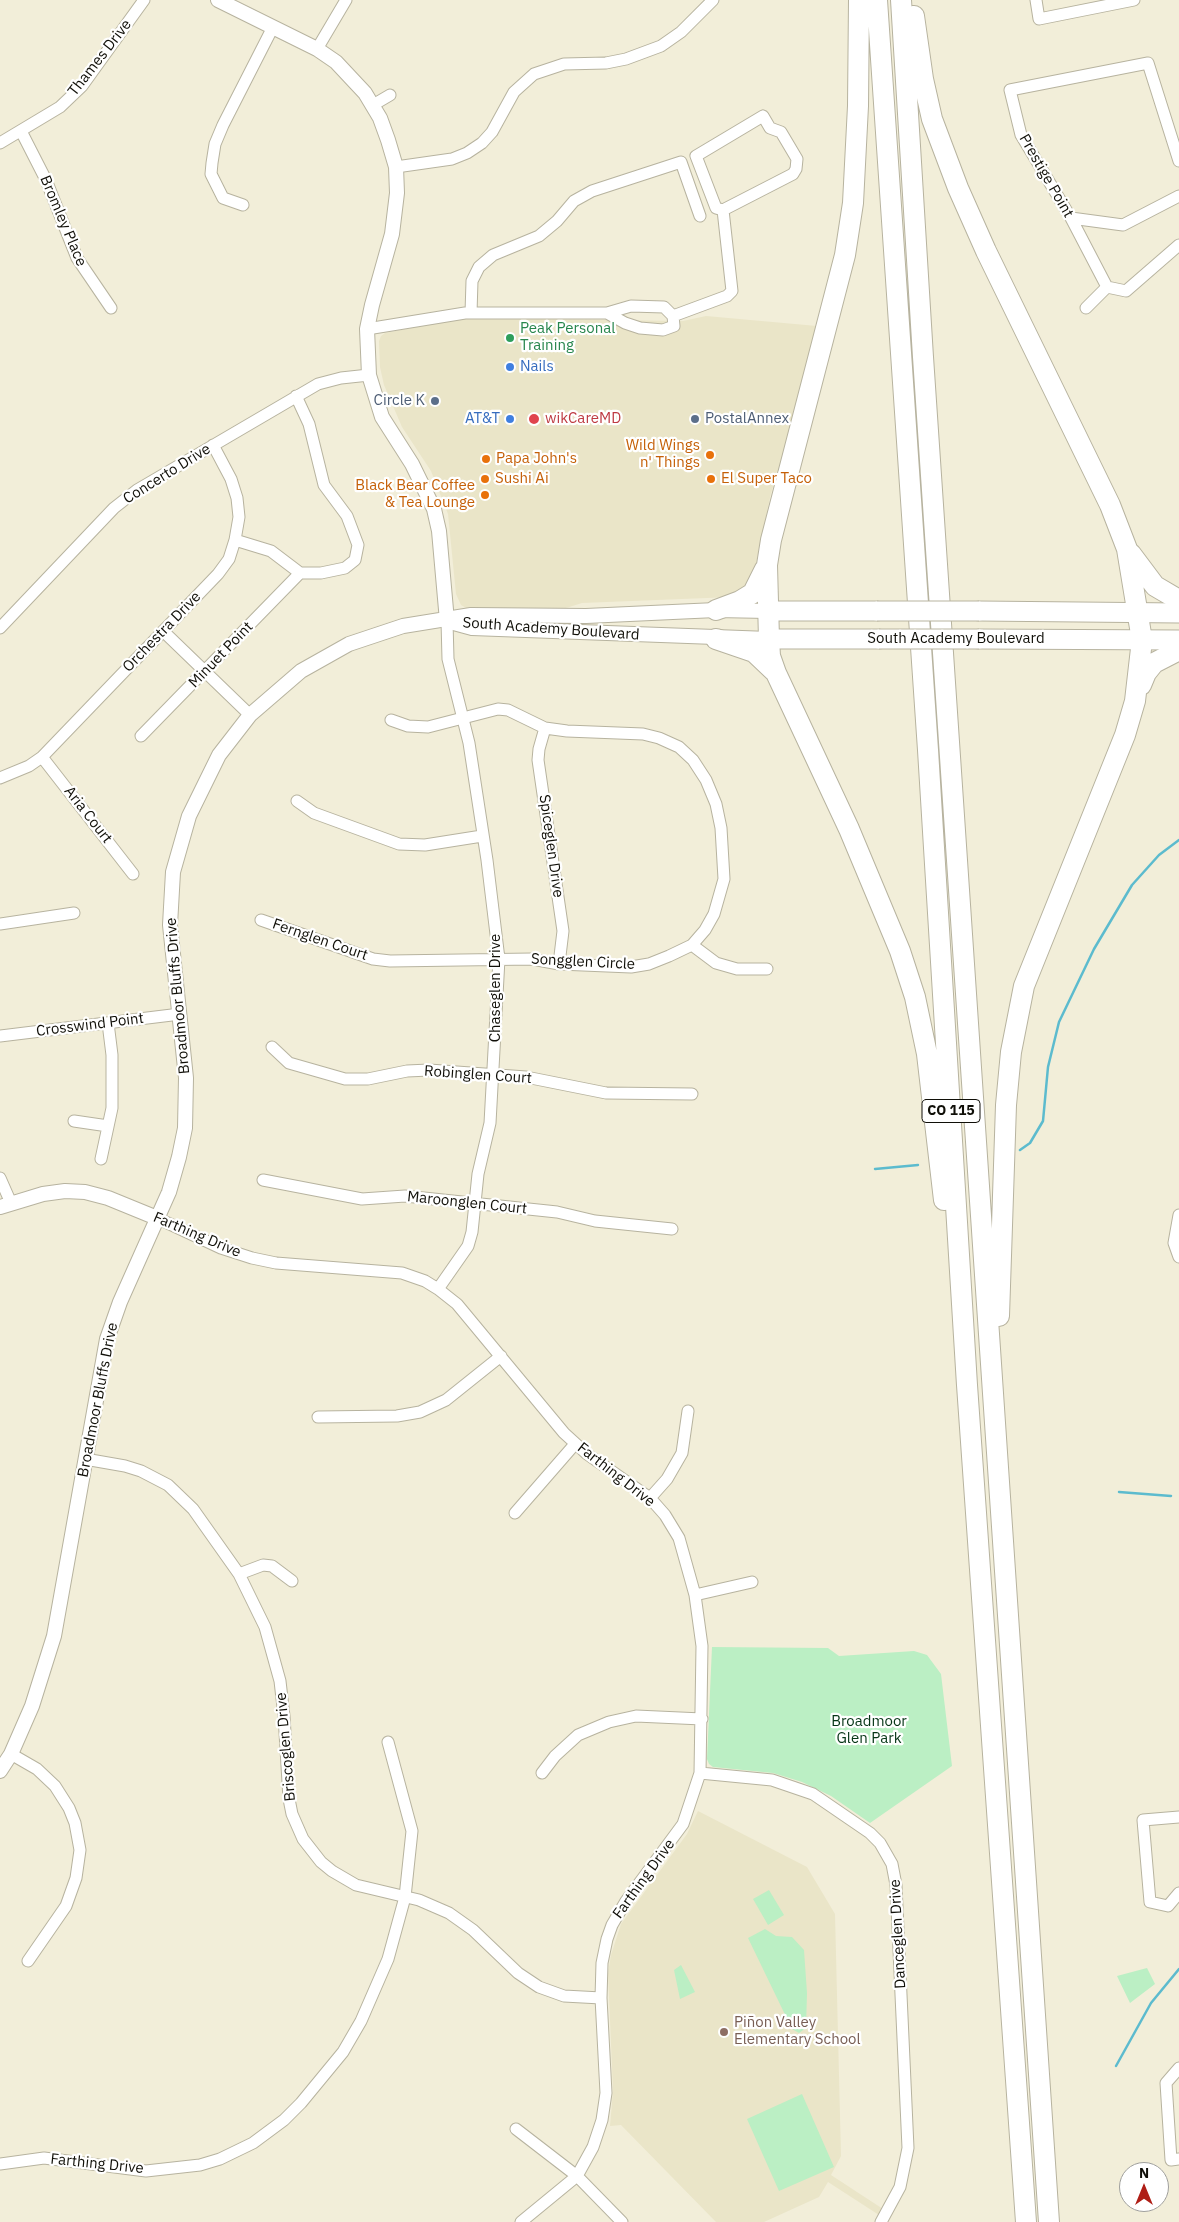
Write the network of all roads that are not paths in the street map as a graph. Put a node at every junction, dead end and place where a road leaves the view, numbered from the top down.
1 (144, 0) edge
2 (218, 0) edge
3 (346, 0) edge
4 (713, 0) edge
5 (859, 0) edge
6 (877, 0) edge
7 (901, 0) edge
8 (912, 0) edge
9 (1036, 0) edge
10 (1130, 0) edge
11 (273, 27) junction
12 (317, 49) junction
13 (390, 95) dead end
14 (373, 105) junction
15 (21, 131) junction
16 (0, 143) edge
17 (1179, 161) edge
18 (396, 167) junction
19 (1179, 196) edge
20 (243, 205) dead end
21 (723, 210) junction
22 (700, 216) dead end
23 (1071, 218) junction
24 (1179, 245) edge
25 (1107, 287) junction
26 (111, 308) dead end
27 (1086, 308) dead end
28 (471, 313) junction
29 (607, 313) junction
30 (673, 316) junction
31 (367, 329) junction
32 (369, 375) junction
33 (296, 396) junction
34 (213, 445) junction
35 (236, 540) junction
36 (1127, 549) junction
37 (767, 565) junction
38 (300, 574) junction
39 (1179, 600) edge
40 (716, 610) junction
41 (768, 611) junction
42 (1139, 613) junction
43 (1179, 613) edge
44 (447, 621) junction
45 (0, 628) edge
46 (163, 631) junction
47 (716, 639) junction
48 (769, 639) junction
49 (1142, 640) junction
50 (1179, 640) edge
51 (1179, 650) edge
52 (204, 671) junction
53 (776, 673) junction
54 (1135, 701) junction
55 (250, 715) junction
56 (462, 718) junction
57 (391, 720) dead end
58 (544, 728) junction
59 (141, 736) dead end
60 (42, 757) junction
61 (0, 778) edge
62 (297, 801) dead end
63 (482, 836) junction
64 (133, 874) dead end
65 (74, 913) dead end
66 (261, 920) dead end
67 (0, 924) edge
68 (692, 945) junction
69 (499, 959) junction
70 (559, 964) junction
71 (767, 969) dead end
72 (180, 1014) junction
73 (108, 1023) junction
74 (0, 1036) edge
75 (272, 1047) dead end
76 (494, 1075) junction
77 (692, 1094) dead end
78 (74, 1120) dead end
79 (108, 1126) junction
80 (101, 1159) dead end
81 (0, 1178) edge
82 (263, 1180) dead end
83 (5, 1205) edge
84 (476, 1205) junction
85 (1179, 1215) edge
86 (157, 1218) junction
87 (672, 1229) dead end
88 (1179, 1257) edge
89 (438, 1289) junction
90 (500, 1356) junction
91 (967, 1385) junction
92 (688, 1411) dead end
93 (318, 1417) dead end
94 (996, 1428) junction
95 (575, 1444) junction
96 (85, 1459) junction
97 (650, 1498) junction
98 (515, 1513) dead end
99 (239, 1574) junction
100 (292, 1581) dead end
101 (752, 1582) dead end
102 (694, 1595) junction
103 (702, 1720) junction
104 (388, 1742) dead end
105 (12, 1754) junction
106 (0, 1771) edge
107 (542, 1773) dead end
108 (700, 1773) junction
109 (1179, 1817) edge
110 (1179, 1893) edge
111 (405, 1897) junction
112 (28, 1961) dead end
113 (601, 1998) junction
114 (1179, 2068) edge
115 (516, 2129) dead end
116 (1179, 2159) edge
117 (0, 2164) edge
118 (577, 2176) junction
119 (521, 2222) edge
120 (622, 2222) edge
121 (881, 2222) edge
122 (1026, 2222) edge
123 (1049, 2222) edge

1 - 15 street, Thames Drive
2 - 11 street
3 - 12 street
4 - 18 street
5 - 37 highway
6 - 91 highway, CO 115
7 - 94 highway, CO 115
8 - 36 highway
9 - 10 street
11 - 12 street
11 - 20 street
12 - 14 street
13 - 14 street
14 - 18 street
15 - 16 street, Thames Drive
15 - 26 street, Bromley Place
17 - 23 street, Prestige Point
18 - 31 street
19 - 23 street
21 - 21 street
21 - 30 street
22 - 28 street
23 - 25 street, Prestige Point
24 - 25 street
25 - 27 street
28 - 29 street
28 - 31 street
29 - 30 street
29 - 30 street
31 - 32 street
32 - 33 street, Concerto Drive
32 - 44 street
33 - 34 street, Concerto Drive
33 - 38 street
34 - 35 street, Orchestra Drive
34 - 45 street, Concerto Drive
35 - 38 street
35 - 46 street, Orchestra Drive
36 - 39 highway
36 - 42 highway
37 - 40 highway
37 - 41 highway
38 - 52 street, Minuet Point
40 - 41 street, South Academy Boulevard
40 - 44 street, South Academy Boulevard
41 - 42 highway, South Academy Boulevard, bridge
41 - 48 highway
42 - 43 highway, South Academy Boulevard
42 - 49 highway
44 - 47 street, South Academy Boulevard
44 - 55 street, Broadmoor Bluffs Drive
44 - 56 street, Chaseglen Drive
46 - 52 street
46 - 60 street, Orchestra Drive
47 - 48 street, South Academy Boulevard
47 - 53 highway
48 - 49 highway, South Academy Boulevard, bridge
48 - 53 highway
49 - 50 highway, South Academy Boulevard
49 - 54 highway
51 - 54 highway
52 - 55 street
52 - 59 street, Minuet Point
53 - 91 highway
54 - 94 highway
55 - 72 street, Broadmoor Bluffs Drive
56 - 57 street
56 - 58 street
56 - 63 street, Chaseglen Drive
58 - 68 street
58 - 70 street, Spiceglen Drive
60 - 61 street, Orchestra Drive
60 - 64 street, Aria Court
62 - 63 street
63 - 69 street, Chaseglen Drive
65 - 67 street
66 - 69 street, Fernglen Court
68 - 70 street, Songglen Circle
68 - 71 street
69 - 70 street, Songglen Circle
69 - 76 street, Chaseglen Drive
72 - 73 street, Crosswind Point
72 - 86 street, Broadmoor Bluffs Drive
73 - 74 street, Crosswind Point
73 - 79 street
75 - 76 street, Robinglen Court
76 - 77 street, Robinglen Court
76 - 84 street, Chaseglen Drive
78 - 79 street
79 - 80 street
81 - 83 street
82 - 84 street, Maroonglen Court
83 - 86 street, Farthing Drive
84 - 87 street, Maroonglen Court
84 - 89 street, Chaseglen Drive
85 - 88 street
86 - 89 street, Farthing Drive
86 - 96 street, Broadmoor Bluffs Drive
89 - 90 street, Farthing Drive
90 - 93 street
90 - 95 street, Farthing Drive
91 - 122 highway, CO 115
92 - 97 street
94 - 123 highway, CO 115
95 - 97 street, Farthing Drive
95 - 98 street
96 - 99 street, Briscoglen Drive
96 - 105 street, Broadmoor Bluffs Drive
97 - 102 street, Farthing Drive
99 - 100 street
99 - 111 street, Briscoglen Drive
101 - 102 street
102 - 103 street, Farthing Drive
103 - 107 street
103 - 108 street, Farthing Drive
104 - 111 street, Farthing Drive
105 - 106 street, Broadmoor Bluffs Drive
105 - 112 street
108 - 113 street, Farthing Drive
108 - 121 street, Danceglen Drive
109 - 110 street
111 - 113 street, Briscoglen Drive
111 - 117 street, Farthing Drive
113 - 118 street, Farthing Drive
114 - 116 street
115 - 118 street
118 - 119 street, Farthing Drive
118 - 120 street

